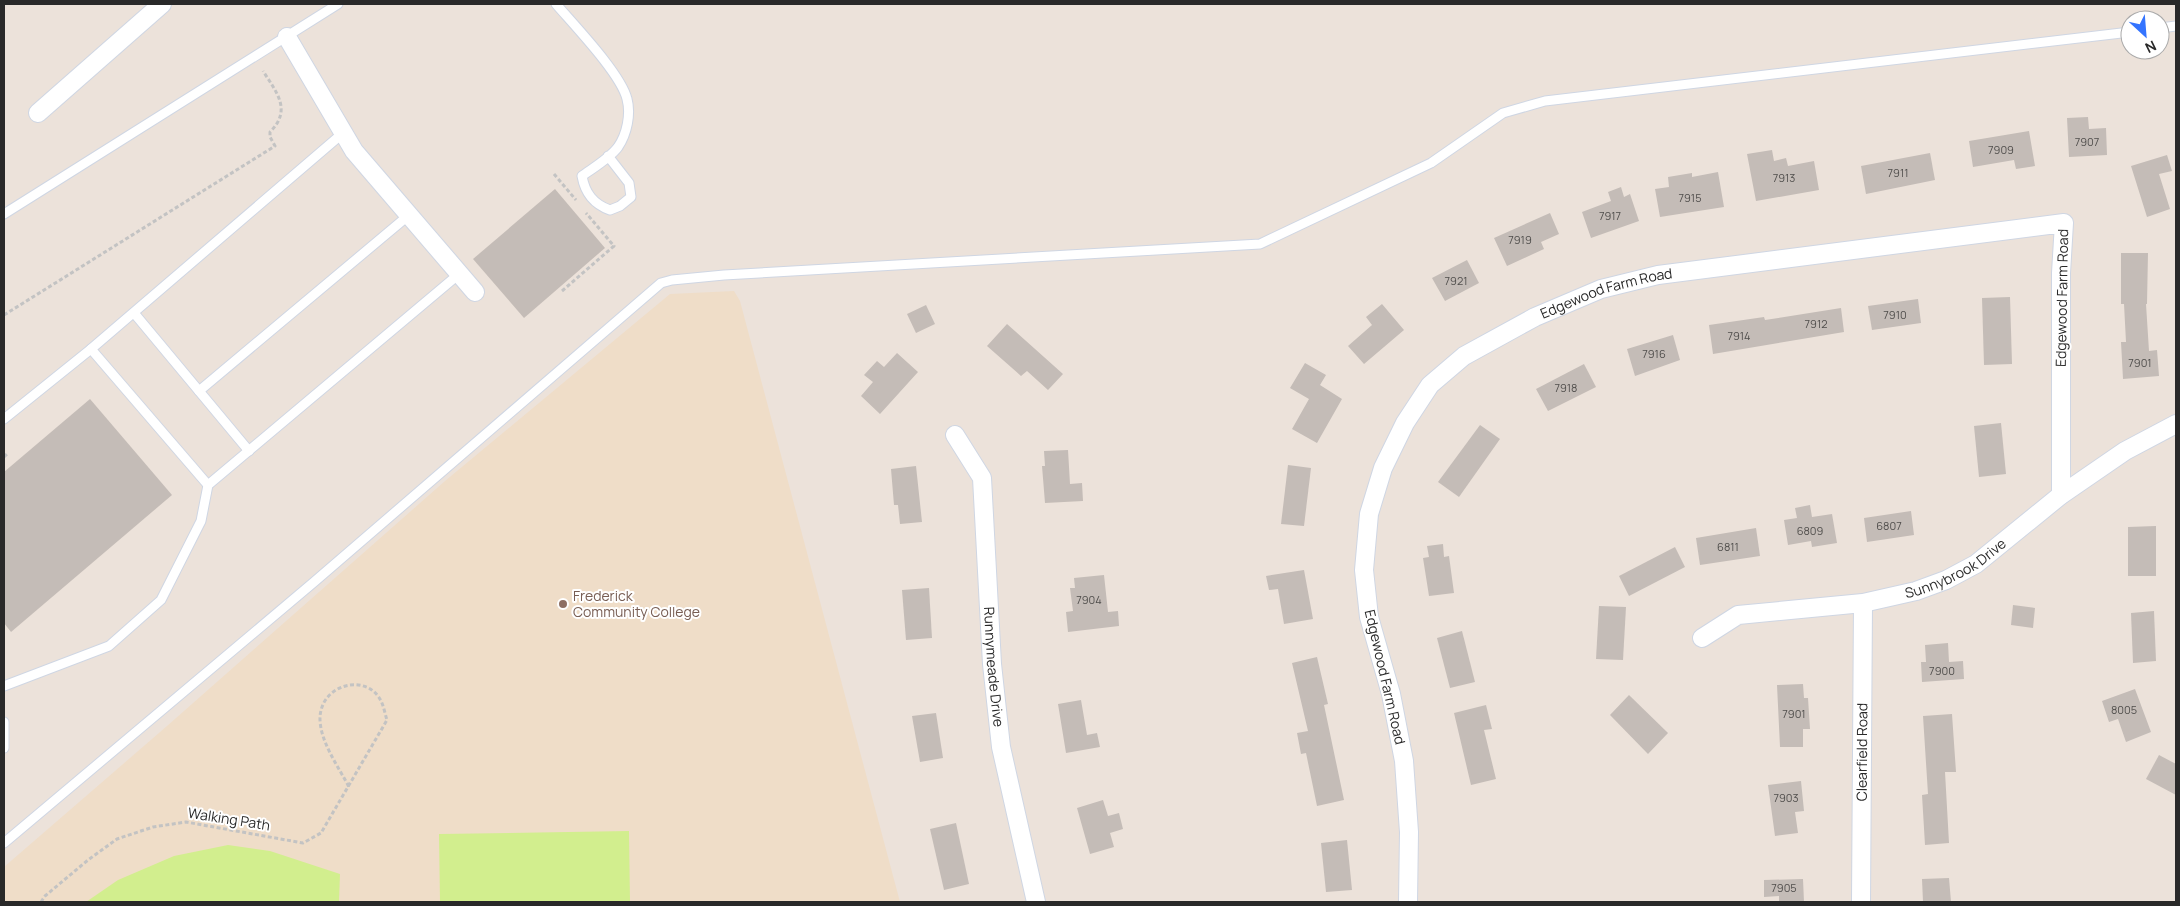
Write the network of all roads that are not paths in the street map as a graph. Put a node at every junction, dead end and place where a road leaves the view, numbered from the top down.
1 (162, 4) edge
2 (338, 4) edge
3 (556, 4) edge
4 (2120, 33) edge
5 (287, 37) junction
6 (38, 113) dead end
7 (343, 133) junction
8 (608, 156) junction
9 (4, 214) edge
10 (409, 215) junction
11 (459, 274) junction
12 (475, 292) dead end
13 (134, 312) junction
14 (91, 349) junction
15 (199, 391) junction
16 (4, 419) edge
17 (2176, 424) edge
18 (955, 435) dead end
19 (250, 450) junction
20 (208, 485) junction
21 (2060, 496) junction
22 (1863, 603) junction
23 (1702, 638) dead end
24 (4, 686) edge
25 (4, 722) edge
26 (4, 748) edge
27 (4, 843) edge
28 (1036, 902) edge
29 (1408, 902) edge
30 (1861, 902) edge

1 - 6 street
2 - 5 lane
3 - 8 lane
4 - 27 lane
5 - 7 street
5 - 9 lane
7 - 10 street
7 - 13 lane
8 - 8 lane
10 - 11 street
10 - 15 lane
11 - 12 street
11 - 19 lane
13 - 14 lane
13 - 15 lane
14 - 16 lane
14 - 20 lane
15 - 19 lane
17 - 21 street, Sunnybrook Drive
18 - 28 street, Runnymeade Drive
19 - 20 lane
20 - 24 lane
21 - 22 street, Sunnybrook Drive
21 - 29 street, Edgewood Farm Road
22 - 23 street, Sunnybrook Drive
22 - 30 street, Clearfield Road
25 - 26 lane

